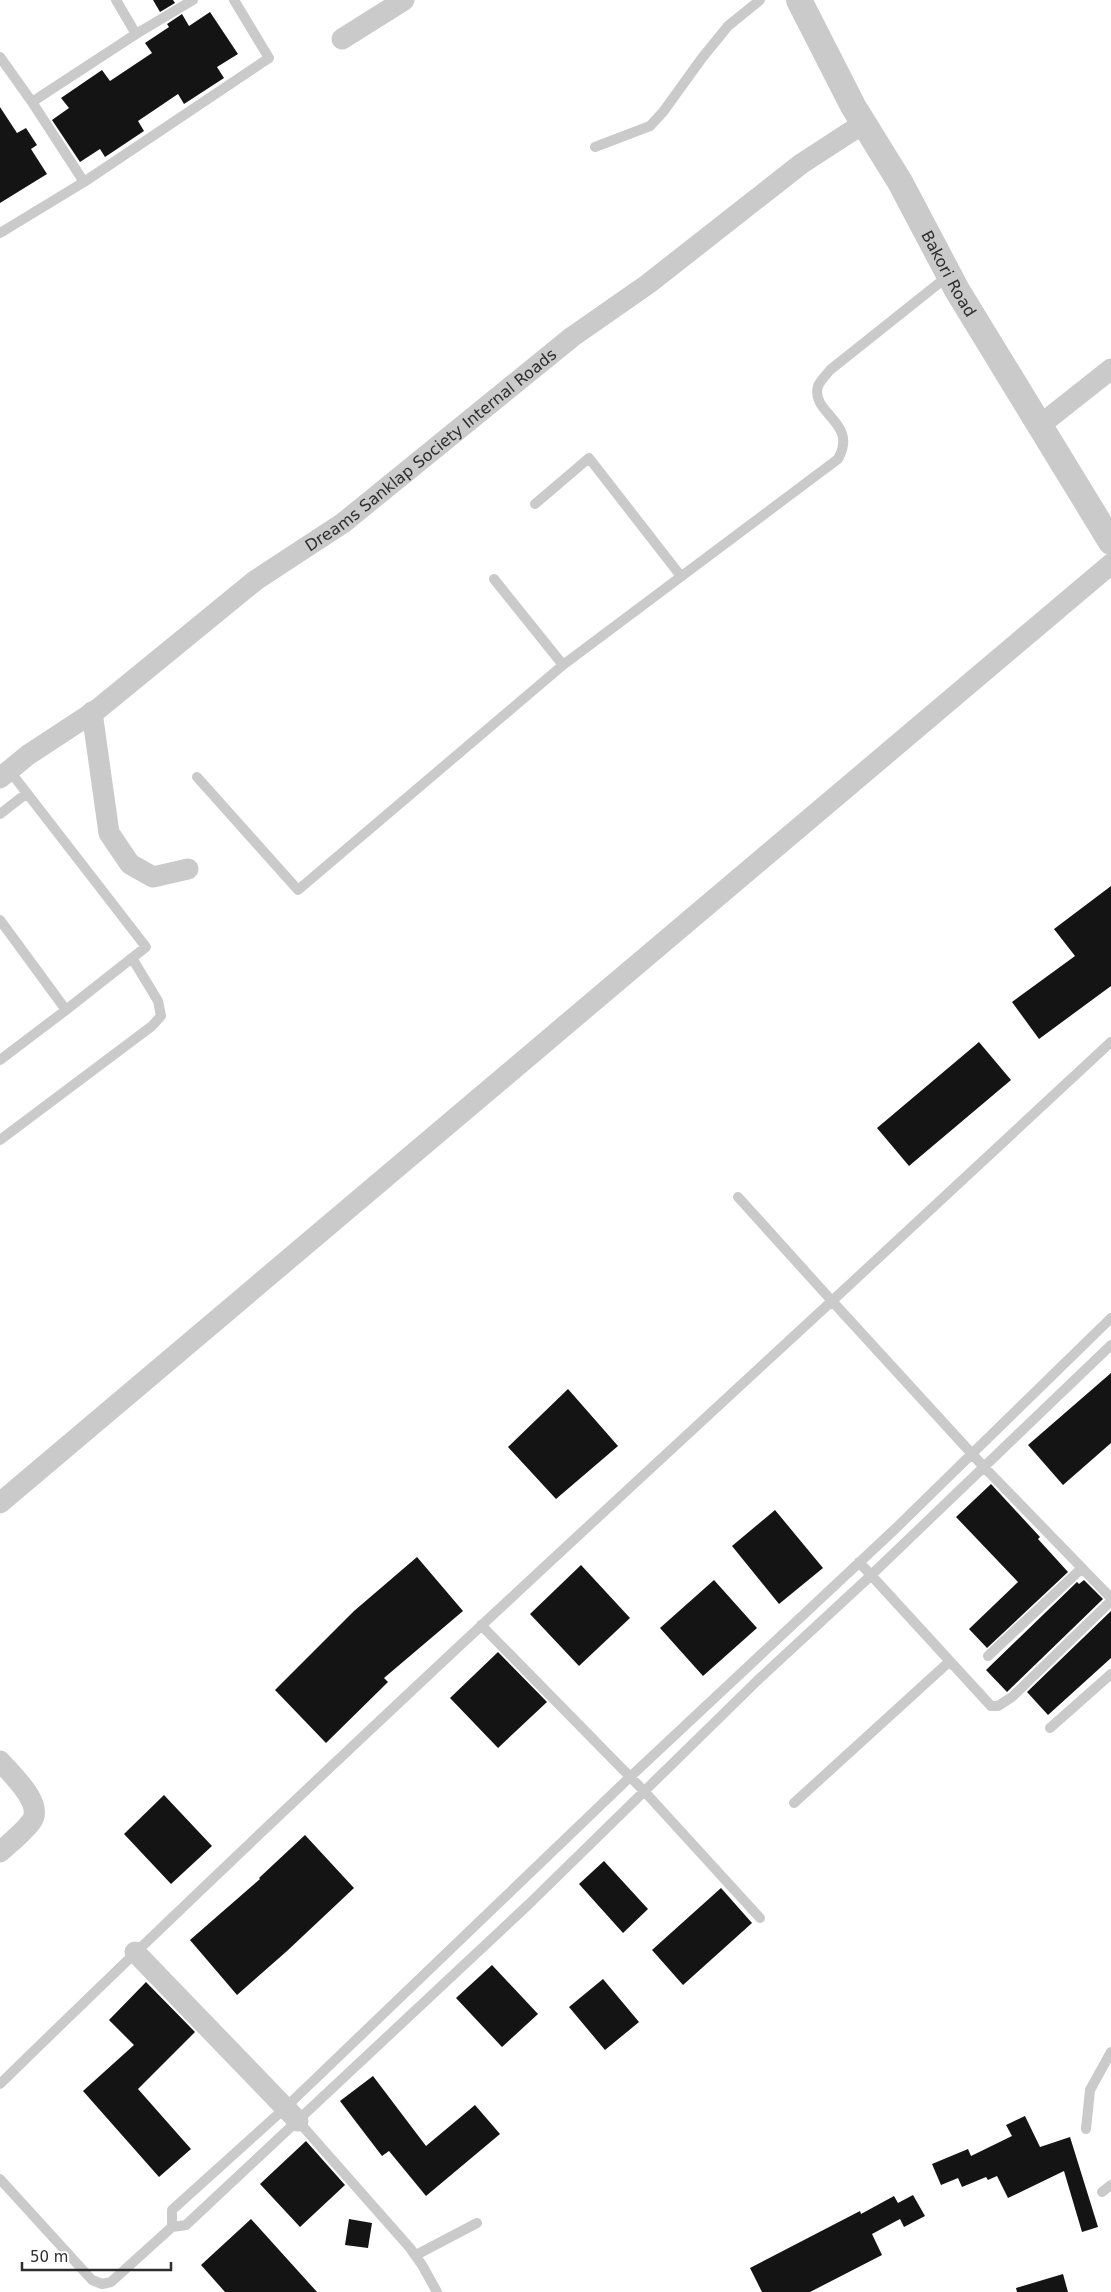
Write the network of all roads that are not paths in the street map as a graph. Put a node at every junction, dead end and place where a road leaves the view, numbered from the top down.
1 (116, 0) edge
2 (193, 0) edge
3 (234, 0) edge
4 (404, 0) edge
5 (760, 0) edge
6 (799, 0) edge
7 (136, 34) junction
8 (342, 39) dead end
9 (0, 57) edge
10 (32, 102) junction
11 (864, 123) junction
12 (595, 147) dead end
13 (84, 182) junction
14 (1, 230) edge
15 (949, 276) junction
16 (1111, 369) edge
17 (1039, 426) junction
18 (535, 504) dead end
19 (1111, 542) edge
20 (1111, 564) edge
21 (680, 575) junction
22 (494, 578) dead end
23 (563, 665) junction
24 (92, 712) junction
25 (5, 774) edge
26 (197, 777) dead end
27 (27, 793) junction
28 (0, 814) edge
29 (188, 869) dead end
30 (0, 920) edge
31 (132, 958) junction
32 (66, 1010) junction
33 (1111, 1042) edge
34 (0, 1060) edge
35 (0, 1140) edge
36 (738, 1197) dead end
37 (832, 1301) junction
38 (1111, 1318) edge
39 (1111, 1345) edge
40 (972, 1452) junction
41 (984, 1466) junction
42 (0, 1503) edge
43 (859, 1562) junction
44 (1082, 1568) junction
45 (870, 1576) junction
46 (1111, 1599) edge
47 (481, 1625) junction
48 (988, 1656) dead end
49 (950, 1661) junction
50 (1111, 1674) edge
51 (1050, 1728) dead end
52 (0, 1761) edge
53 (630, 1777) junction
54 (644, 1791) junction
55 (794, 1803) dead end
56 (0, 1852) edge
57 (760, 1918) dead end
58 (135, 1952) junction
59 (1111, 2052) edge
60 (0, 2084) edge
61 (292, 2115) junction
62 (1086, 2129) dead end
63 (0, 2179) edge
64 (1111, 2185) edge
65 (1102, 2192) dead end
66 (477, 2223) dead end
67 (172, 2228) junction
68 (416, 2255) junction
69 (436, 2292) edge

1 - 7 lane
2 - 7 lane
3 - 13 lane
4 - 8 street
5 - 12 lane
6 - 11 street, Bakori Road
7 - 10 lane
9 - 10 lane
10 - 13 lane
11 - 15 street, Bakori Road
11 - 24 street, Dreams Sanklap Society Internal Roads
13 - 14 lane
15 - 17 street, Bakori Road
15 - 21 lane
16 - 17 street
17 - 19 street, Bakori Road
18 - 21 lane
20 - 42 street
21 - 23 lane
22 - 23 lane
23 - 26 lane
24 - 25 street, Dreams Sanklap Society Internal Roads
24 - 29 street
25 - 27 lane
27 - 28 lane
27 - 31 lane
30 - 32 lane
31 - 32 lane
31 - 35 lane
32 - 34 lane
33 - 37 lane
36 - 37 lane
37 - 40 lane
37 - 47 lane
38 - 40 lane
39 - 41 lane
40 - 41 lane
40 - 43 lane
41 - 44 lane
41 - 45 lane
43 - 45 lane
43 - 53 lane
44 - 46 lane
44 - 48 lane
45 - 49 lane
45 - 54 lane
46 - 49 lane
47 - 53 lane
47 - 58 lane
49 - 55 lane
50 - 51 lane
52 - 56 street
53 - 54 lane
53 - 61 lane
54 - 57 lane
54 - 61 lane
58 - 60 lane
58 - 61 street
59 - 62 lane
61 - 67 lane
61 - 67 lane
61 - 68 lane
63 - 67 lane
64 - 65 lane
66 - 68 lane
68 - 69 lane

